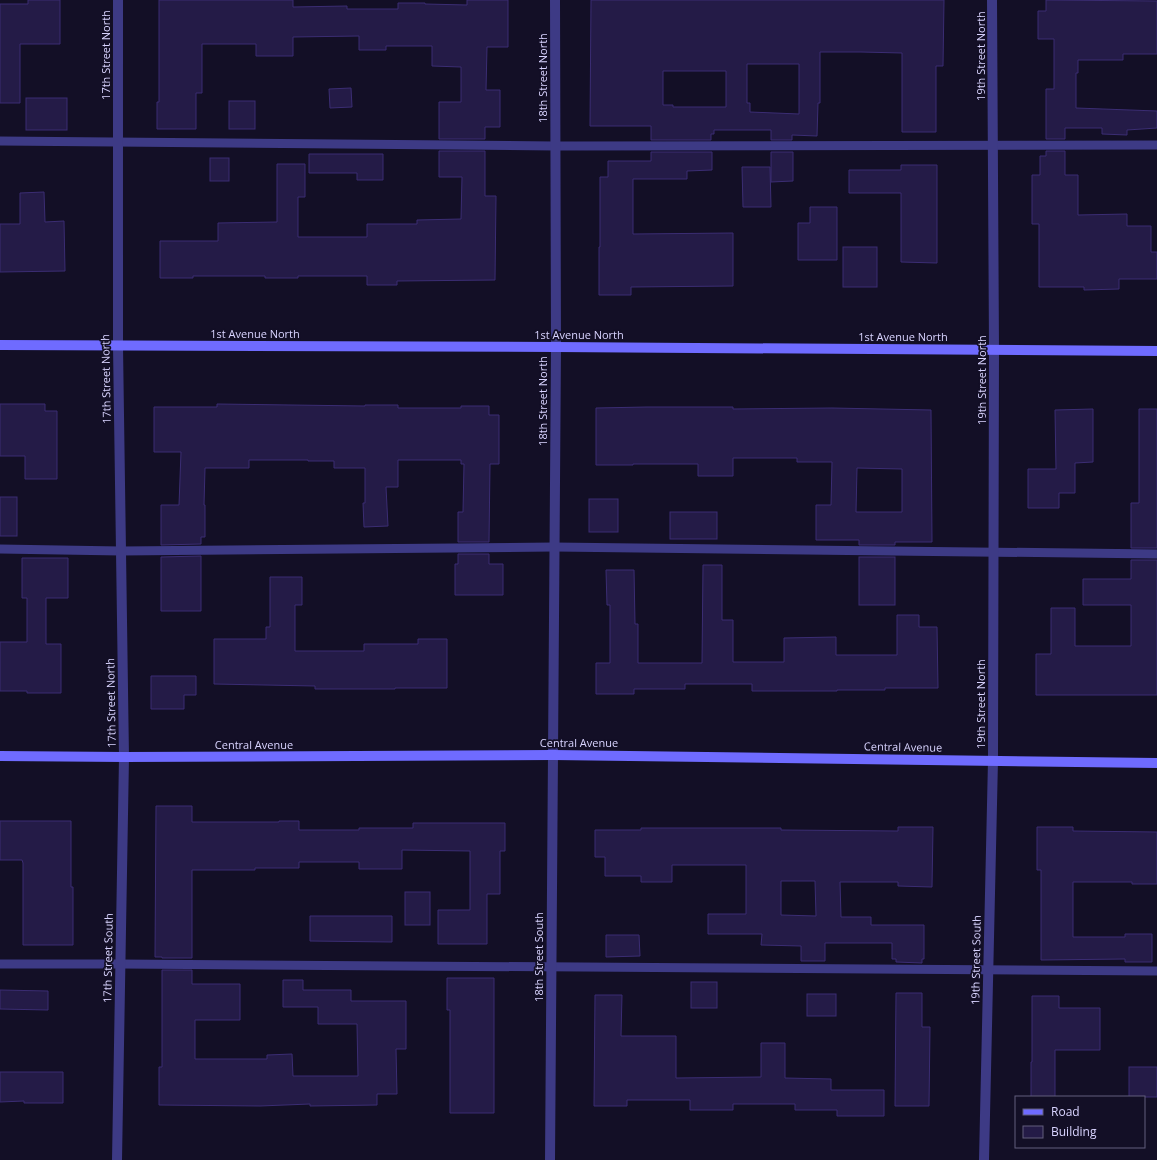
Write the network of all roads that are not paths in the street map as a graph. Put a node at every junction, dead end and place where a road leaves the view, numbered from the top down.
1 (118, 0) edge
2 (555, 0) edge
3 (992, 0) edge
4 (0, 141) edge
5 (118, 141) junction
6 (1157, 145) edge
7 (555, 146) junction
8 (993, 146) junction
9 (0, 345) edge
10 (118, 346) junction
11 (556, 347) junction
12 (994, 350) junction
13 (1157, 351) edge
14 (554, 547) junction
15 (0, 549) edge
16 (121, 551) junction
17 (993, 552) junction
18 (1157, 554) edge
19 (553, 755) junction
20 (0, 756) edge
21 (124, 757) junction
22 (993, 760) junction
23 (1157, 762) edge
24 (0, 964) edge
25 (120, 964) junction
26 (551, 967) junction
27 (988, 970) junction
28 (1157, 971) edge
29 (117, 1160) edge
30 (550, 1160) edge
31 (984, 1160) edge

1 - 5 street, 17th Street North
2 - 7 street, 18th Street North
3 - 8 street, 19th Street North
4 - 5 lane
5 - 7 lane
5 - 10 street, 17th Street North
6 - 8 lane
7 - 8 lane
7 - 11 street, 18th Street North
8 - 12 street, 19th Street North
9 - 10 main road, 1st Avenue North
10 - 11 main road, 1st Avenue North
10 - 16 street, 17th Street North
11 - 12 main road, 1st Avenue North
11 - 14 street, 18th Street North
12 - 13 main road, 1st Avenue North
12 - 17 street, 19th Street North
14 - 16 lane
14 - 17 lane
14 - 19 street, 18th Street North
15 - 16 lane
16 - 21 street, 17th Street North
17 - 18 lane
17 - 22 street, 19th Street North
19 - 21 main road, Central Avenue
19 - 22 main road, Central Avenue
19 - 26 street, 18th Street South
20 - 21 main road, Central Avenue
21 - 25 street, 17th Street South
22 - 23 main road, Central Avenue
22 - 27 street, 19th Street South
24 - 25 lane
25 - 26 lane
25 - 29 street, 17th Street South
26 - 27 lane
26 - 30 street, 18th Street South
27 - 28 lane
27 - 31 street, 19th Street South

